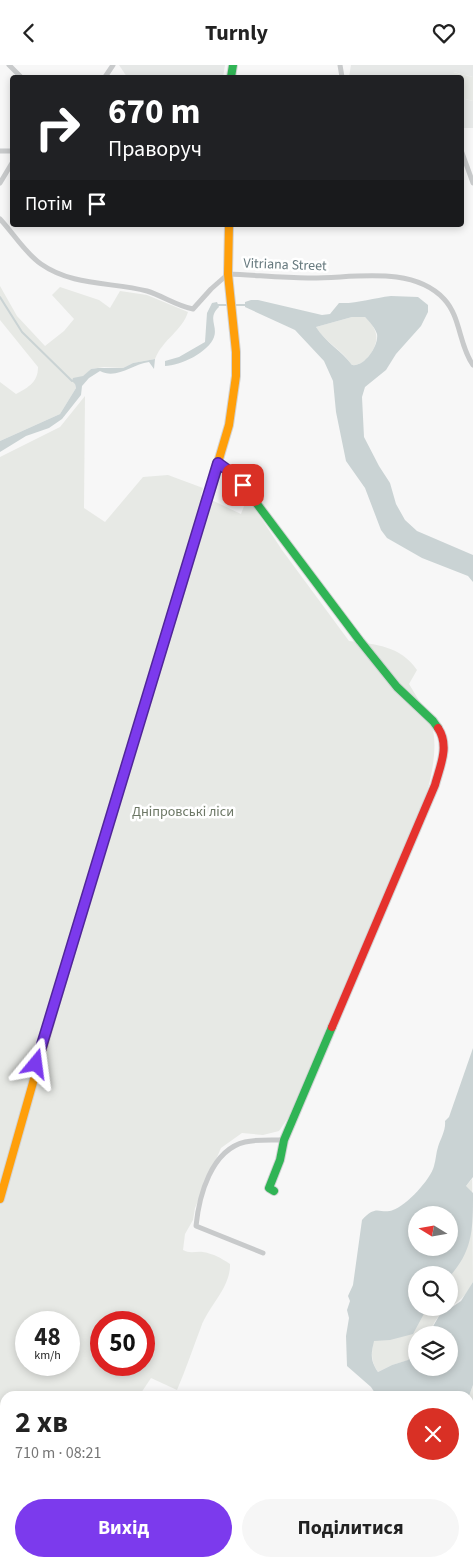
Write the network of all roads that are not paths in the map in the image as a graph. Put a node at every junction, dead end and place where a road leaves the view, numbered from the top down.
1 (9, 65) edge
2 (19, 75) edge
3 (464, 158) edge
4 (10, 166) edge
5 (0, 183) edge
6 (473, 183) edge
7 (0, 219) edge
8 (229, 227) edge
9 (228, 274) junction
10 (473, 365) edge
11 (218, 463) junction
12 (284, 1140) junction
13 (274, 1191) dead end
14 (0, 1199) edge
15 (263, 1253) dead end

1 - 2 street
3 - 6 street
4 - 5 street
7 - 9 street, Vitriana Street
8 - 9 main road
9 - 10 street, Vitriana Street
9 - 11 main road
11 - 12 main road
11 - 14 main road
12 - 13 main road
12 - 15 street

